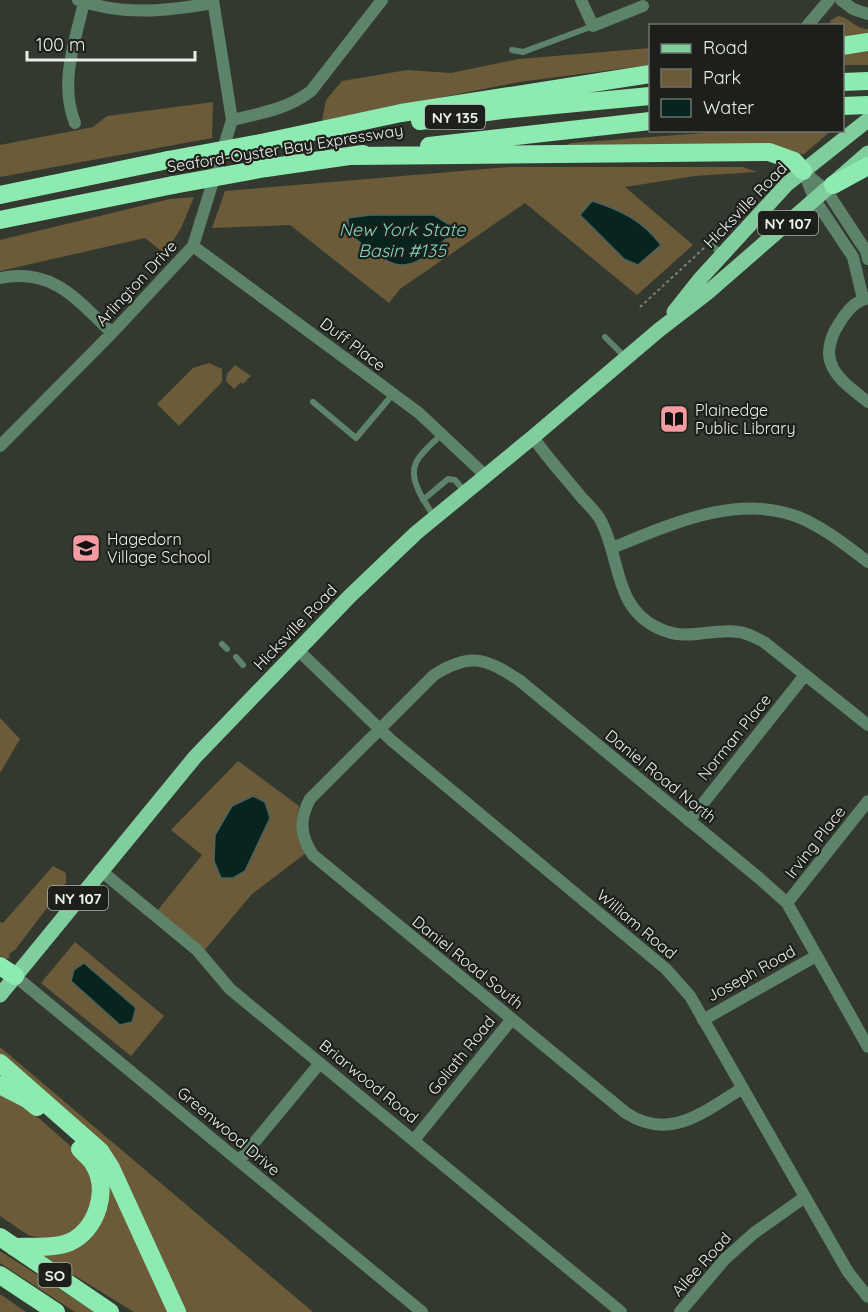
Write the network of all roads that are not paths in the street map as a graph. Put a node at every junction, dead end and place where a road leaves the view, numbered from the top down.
1 (382, 0) edge
2 (581, 0) edge
3 (829, 0) edge
4 (841, 0) edge
5 (81, 1) edge
6 (213, 2) edge
7 (643, 6) dead end
8 (868, 14) edge
9 (809, 24) edge
10 (593, 26) junction
11 (868, 42) edge
12 (844, 46) edge
13 (512, 50) dead end
14 (649, 74) edge
15 (868, 81) edge
16 (844, 82) edge
17 (649, 96) edge
18 (232, 120) junction
19 (868, 120) edge
20 (649, 121) edge
21 (75, 123) dead end
22 (261, 143) junction
23 (868, 153) edge
24 (352, 156) junction
25 (868, 166) edge
26 (803, 171) junction
27 (825, 192) junction
28 (0, 195) edge
29 (0, 220) edge
30 (709, 244) road end
31 (193, 246) junction
32 (723, 254) junction
33 (868, 259) edge
34 (0, 278) edge
35 (865, 298) edge
36 (661, 328) junction
37 (112, 333) junction
38 (605, 337) dead end
39 (626, 358) junction
40 (393, 394) junction
41 (313, 402) dead end
42 (868, 402) edge
43 (443, 434) junction
44 (533, 437) junction
45 (0, 446) edge
46 (490, 473) junction
47 (466, 492) junction
48 (423, 500) junction
49 (435, 518) junction
50 (612, 548) junction
51 (868, 562) edge
52 (298, 650) junction
53 (236, 657) dead end
54 (243, 665) dead end
55 (805, 675) junction
56 (868, 724) edge
57 (379, 730) junction
58 (868, 801) edge
59 (689, 820) junction
60 (100, 870) junction
61 (787, 903) junction
62 (816, 956) junction
63 (0, 966) edge
64 (15, 976) junction
65 (0, 996) edge
66 (512, 1019) junction
67 (703, 1020) junction
68 (868, 1047) edge
69 (0, 1063) edge
70 (320, 1063) junction
71 (0, 1085) edge
72 (743, 1088) junction
73 (414, 1140) junction
74 (239, 1161) junction
75 (805, 1197) junction
76 (7, 1242) edge
77 (0, 1275) edge
78 (868, 1297) edge
79 (56, 1312) edge
80 (110, 1312) edge
81 (177, 1312) edge
82 (422, 1312) edge
83 (621, 1312) edge
84 (680, 1312) edge

1 - 18 street
2 - 10 street
3 - 9 street
4 - 8 street
5 - 6 street
5 - 21 street
6 - 18 street, Arlington Drive
7 - 10 street
10 - 13 lane
11 - 12 highway
14 - 22 highway
15 - 16 highway
17 - 22 highway, Seaford-Oyster Bay Expressway / NY 135
18 - 31 street, Arlington Drive
19 - 26 main road, Hicksville Road / NY 107
20 - 24 highway, Seaford-Oyster Bay Expressway / NY 135
22 - 28 highway, Seaford-Oyster Bay Expressway / NY 135, bridge
23 - 27 main road, Hicksville Road / NY 107
24 - 26 highway
24 - 29 highway, Seaford-Oyster Bay Expressway / NY 135, bridge
25 - 27 highway
26 - 27 street
26 - 32 main road, Hicksville Road / NY 107
27 - 33 street
27 - 35 street
27 - 36 main road, Hicksville Road / NY 107
30 - 32 lane
31 - 37 street, Arlington Drive
31 - 40 street, Duff Place
32 - 36 main road, Hicksville Road / NY 107
34 - 37 street
35 - 42 street
36 - 39 main road, Hicksville Road / NY 107
37 - 45 street, Arlington Drive
38 - 39 lane
39 - 44 main road, Hicksville Road / NY 107
40 - 41 lane
40 - 43 street, Duff Place
43 - 46 street, Duff Place
43 - 48 lane
44 - 46 main road, Hicksville Road
44 - 50 street
46 - 47 main road, Hicksville Road / NY 107
47 - 48 lane
47 - 49 main road, Hicksville Road / NY 107
48 - 49 lane
49 - 52 main road, Hicksville Road / NY 107
50 - 51 street
50 - 55 street
52 - 57 street, William Road
52 - 60 main road, Hicksville Road / NY 107
53 - 54 lane
55 - 56 street
55 - 59 street, Norman Place
57 - 59 street, Daniel Road North
57 - 66 street, Daniel Road South
57 - 67 street, William Road
58 - 61 street, Irving Place
59 - 61 street, Daniel Road North
60 - 64 main road, Hicksville Road / NY 107
60 - 70 street, Briarwood Road
61 - 62 street, Daniel Road North
62 - 67 street, Joseph Road
62 - 68 street, Daniel Road North
63 - 64 highway
64 - 65 main road, Hicksville Road / NY 107
64 - 74 street, Greenwood Drive
66 - 72 street, Daniel Road South
66 - 73 street, Goliath Road
67 - 72 street, William Road
69 - 81 highway
70 - 73 street, Briarwood Road
70 - 74 street
71 - 76 highway
72 - 75 street, William Road
73 - 83 street, Briarwood Road
74 - 82 street, Greenwood Drive
75 - 78 street, William Road
75 - 84 street, Ailee Road
76 - 80 highway, SO
77 - 79 highway, SO

